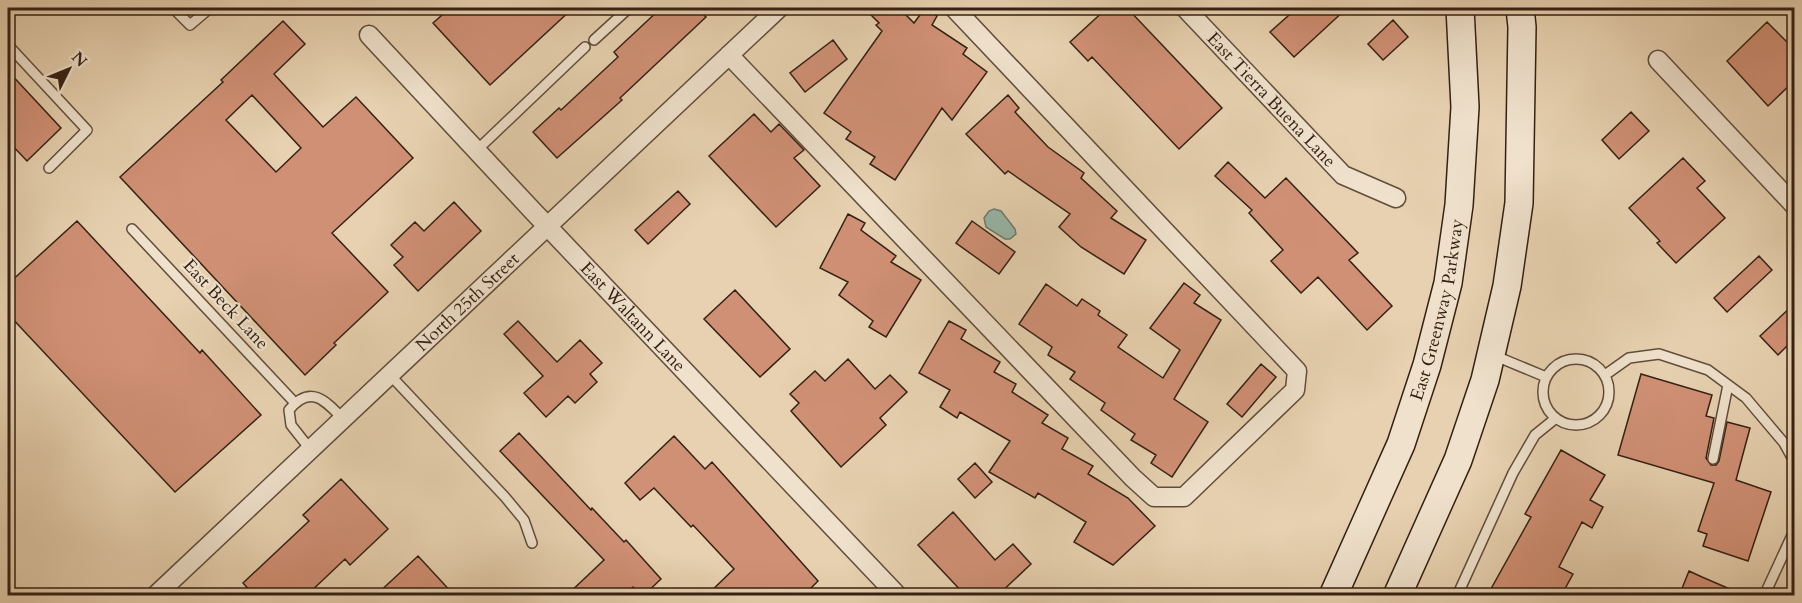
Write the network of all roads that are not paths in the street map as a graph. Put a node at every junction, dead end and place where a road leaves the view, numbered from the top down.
1 (173, 8) edge
2 (210, 8) edge
3 (629, 8) edge
4 (954, 8) edge
5 (1185, 8) edge
6 (1460, 8) edge
7 (1520, 8) edge
8 (771, 10) edge
9 (369, 34) dead end
10 (594, 40) dead end
11 (8, 45) edge
12 (585, 46) dead end
13 (729, 54) junction
14 (1658, 60) dead end
15 (476, 151) junction
16 (49, 168) dead end
17 (1396, 198) dead end
18 (1794, 205) edge
19 (548, 226) junction
20 (132, 229) dead end
21 (1491, 354) junction
22 (390, 375) junction
23 (1605, 375) junction
24 (1546, 377) junction
25 (1728, 385) junction
26 (295, 403) junction
27 (1556, 418) junction
28 (343, 419) junction
29 (310, 449) junction
30 (1713, 459) dead end
31 (1794, 461) edge
32 (1794, 531) edge
33 (532, 543) dead end
34 (155, 596) edge
35 (898, 596) edge
36 (1333, 596) edge
37 (1397, 596) edge
38 (1457, 596) edge
39 (1764, 596) edge

1 - 2 lane
3 - 10 lane
4 - 13 street
5 - 17 street, East Tierra Buena Lane
6 - 36 main road, East Greenway Parkway
7 - 21 main road
8 - 13 street, North 25th Street
9 - 15 street, East Waltann Lane
11 - 16 lane
12 - 15 lane
13 - 19 street, North 25th Street
14 - 18 street
15 - 19 street, East Waltann Lane
19 - 22 street, North 25th Street
19 - 35 street, East Waltann Lane
20 - 26 lane, East Beck Lane
21 - 24 lane
21 - 37 main road
22 - 28 street, North 25th Street
22 - 33 lane
23 - 24 lane
23 - 25 lane
23 - 27 lane
24 - 27 lane
25 - 30 lane
25 - 31 lane
26 - 28 lane
26 - 29 lane
27 - 38 lane
28 - 29 street, North 25th Street
29 - 34 street, North 25th Street
32 - 39 lane

